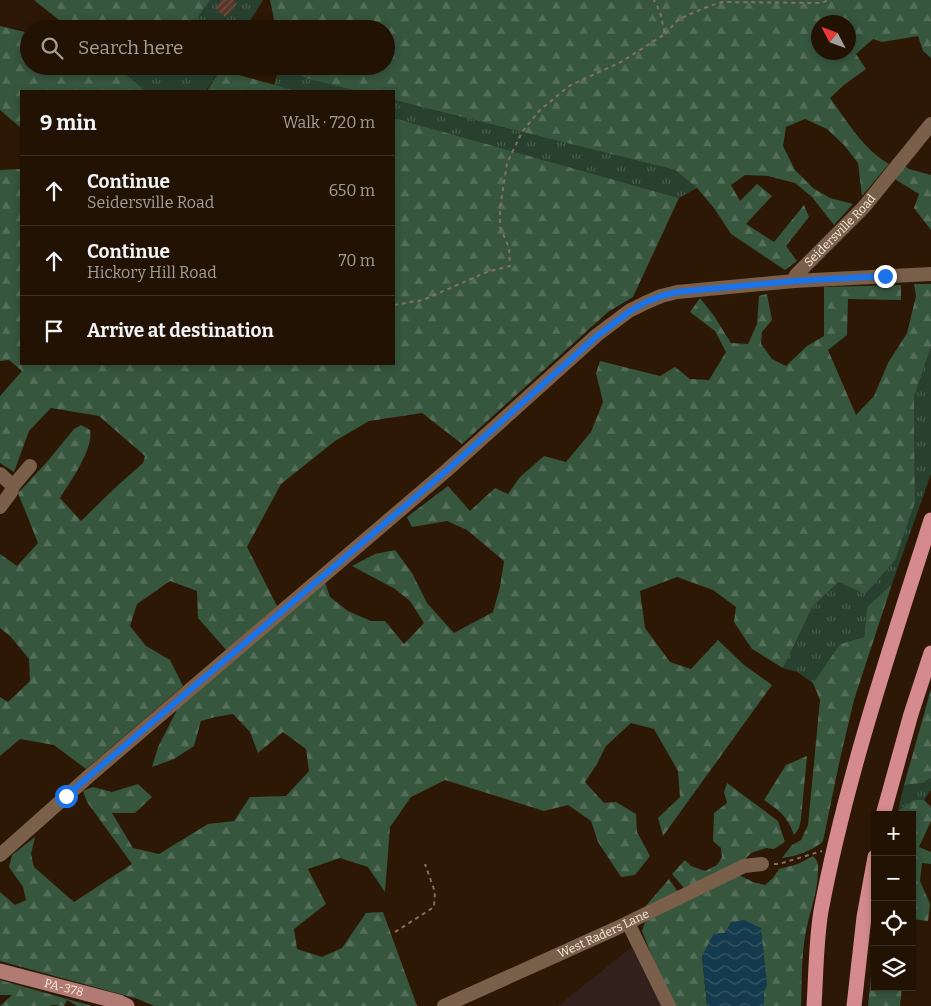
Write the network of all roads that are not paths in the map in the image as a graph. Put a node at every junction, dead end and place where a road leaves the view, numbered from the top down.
1 (931, 124) edge
2 (931, 274) edge
3 (794, 281) junction
4 (30, 466) dead end
5 (0, 474) edge
6 (13, 486) junction
7 (0, 507) edge
8 (931, 520) edge
9 (931, 653) edge
10 (884, 811) edge
11 (0, 855) edge
12 (762, 864) road end
13 (871, 879) edge
14 (628, 922) junction
15 (0, 971) edge
16 (127, 1006) edge
17 (444, 1006) edge
18 (669, 1006) edge
19 (814, 1006) edge
20 (854, 1006) edge

1 - 3 street, Seidersville Road
2 - 3 street
3 - 11 street
4 - 6 street
5 - 6 street
6 - 7 street
8 - 19 highway
9 - 10 highway
12 - 14 street, West Raders Lane
13 - 20 highway
14 - 17 street, West Raders Lane
14 - 18 street
15 - 16 main road, PA-378

